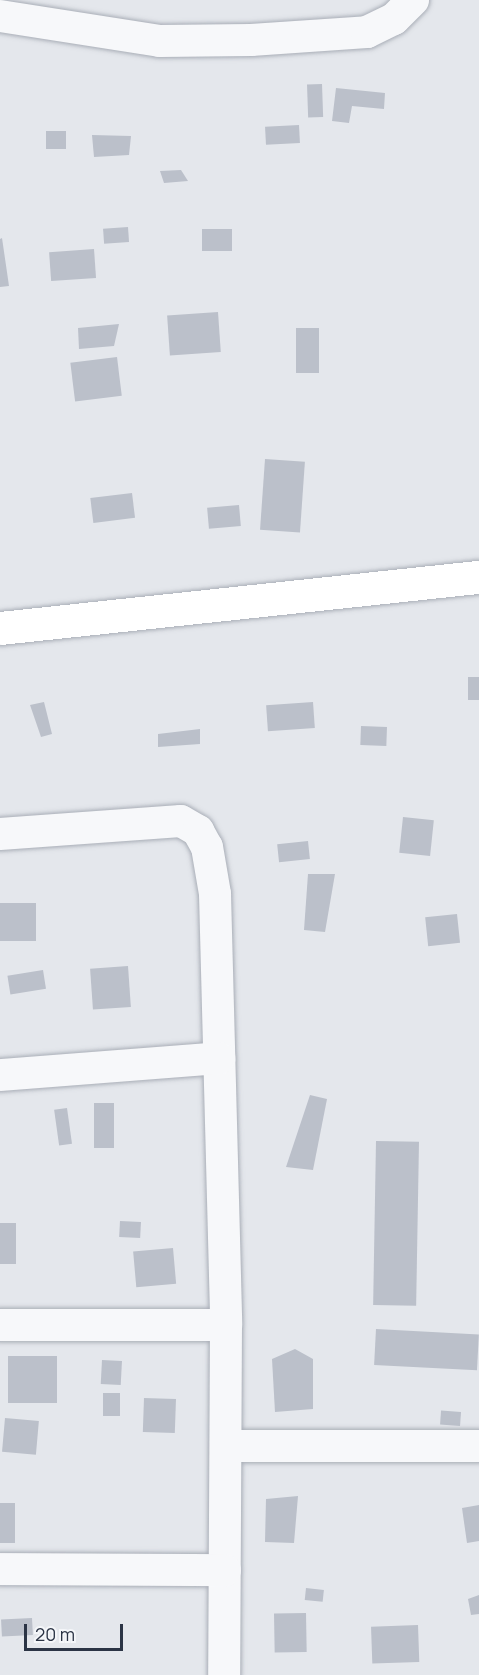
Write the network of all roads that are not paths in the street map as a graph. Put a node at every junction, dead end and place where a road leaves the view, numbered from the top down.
1 (413, 0) edge
2 (0, 16) edge
3 (479, 577) edge
4 (0, 628) edge
5 (0, 834) edge
6 (219, 1058) junction
7 (0, 1075) edge
8 (0, 1325) edge
9 (226, 1325) junction
10 (227, 1446) junction
11 (479, 1446) edge
12 (0, 1569) edge
13 (225, 1570) junction
14 (224, 1675) edge

1 - 2 street
3 - 4 main road
5 - 6 street
6 - 7 street
6 - 9 street
8 - 9 street
9 - 10 street
10 - 11 street
10 - 13 street
12 - 13 street
13 - 14 street

